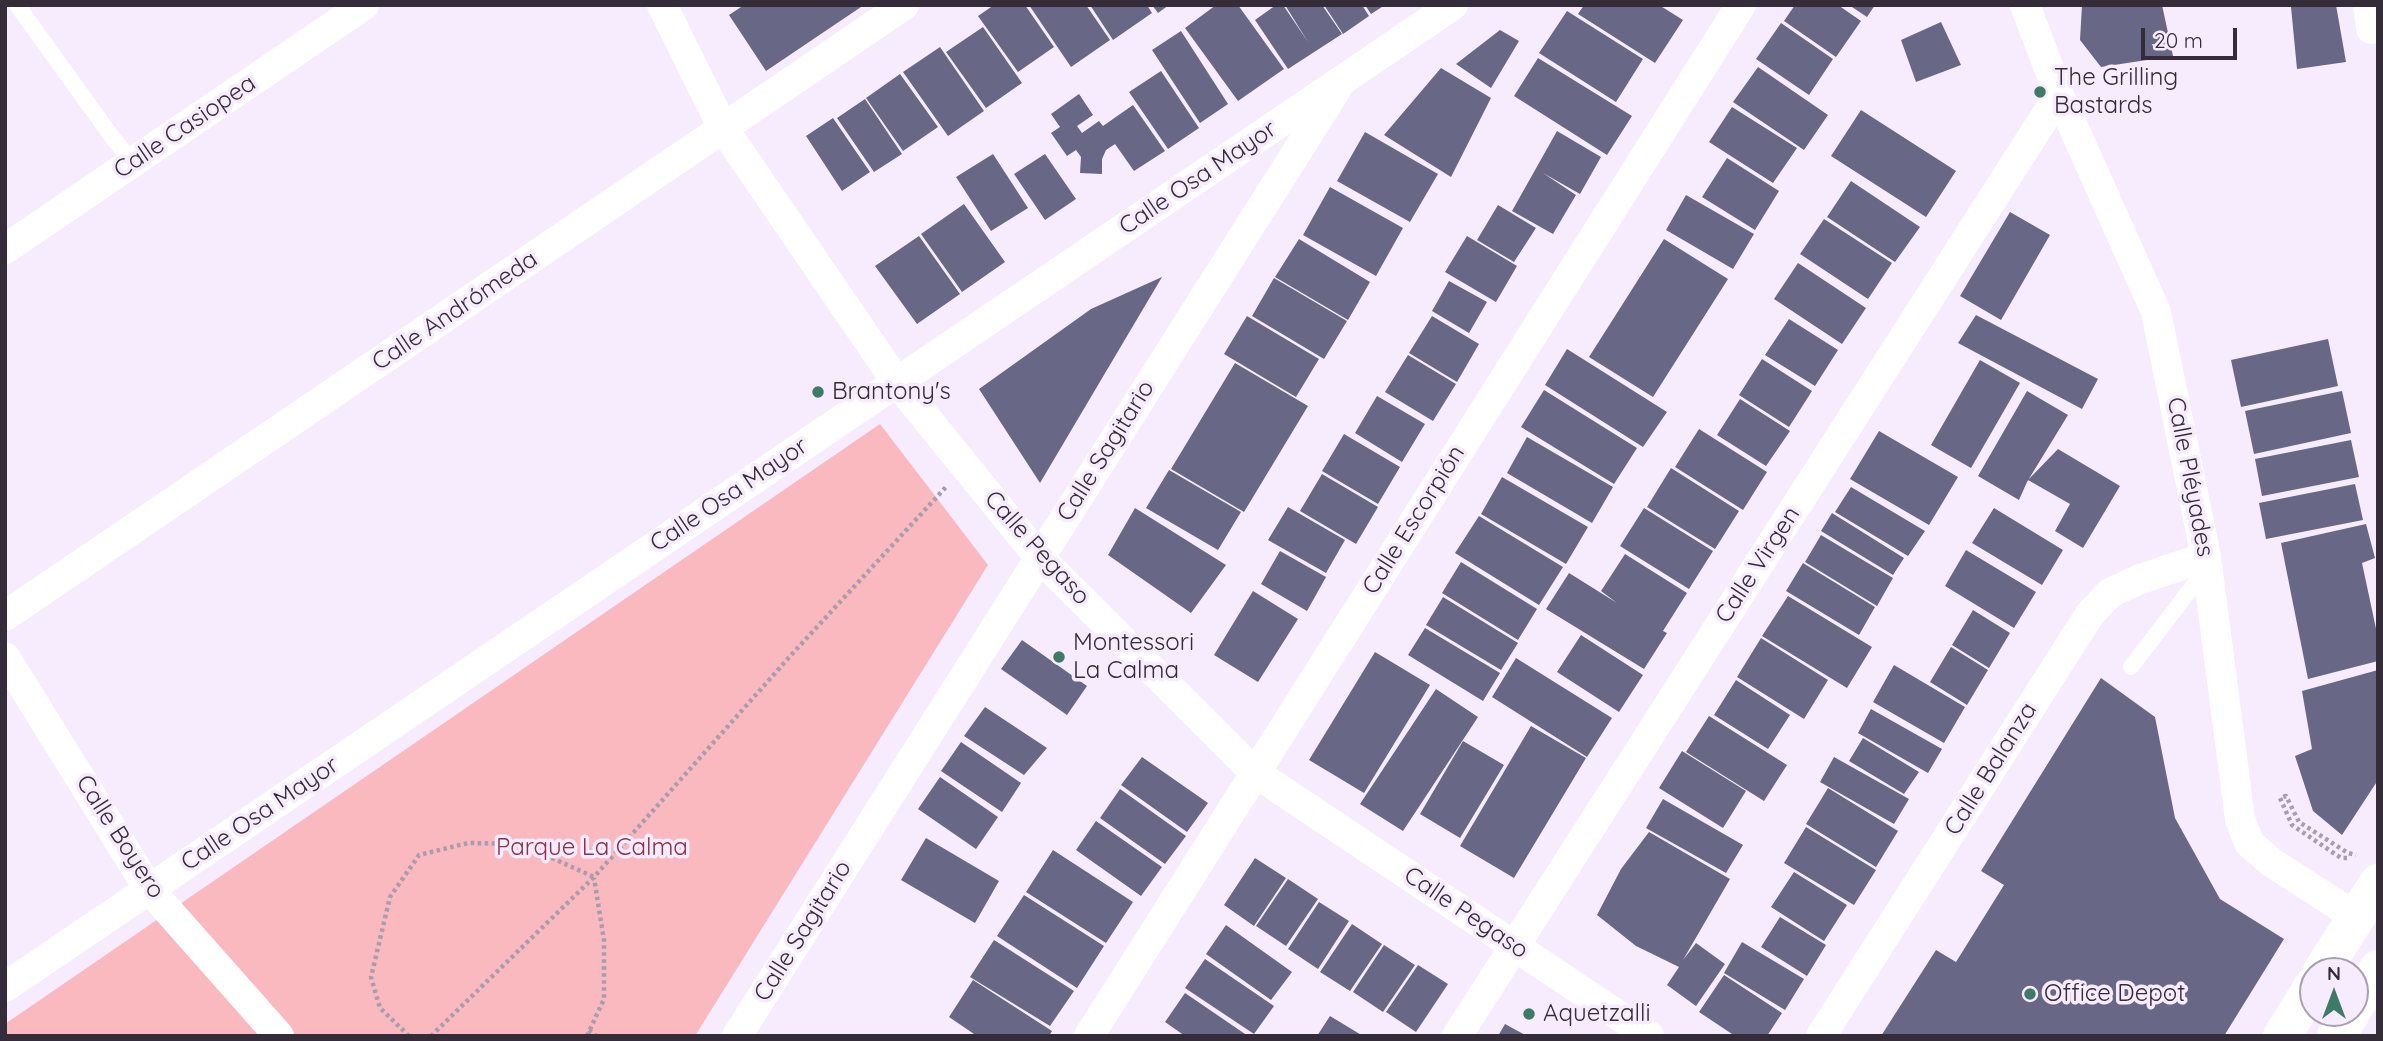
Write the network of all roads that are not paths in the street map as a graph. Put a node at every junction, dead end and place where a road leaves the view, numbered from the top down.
1 (17, 5) edge
2 (364, 5) edge
3 (662, 5) edge
4 (904, 5) edge
5 (1453, 5) edge
6 (1741, 5) edge
7 (2025, 5) edge
8 (1342, 81) junction
9 (2059, 95) junction
10 (723, 128) junction
11 (133, 162) junction
12 (5, 249) edge
13 (896, 381) junction
14 (1039, 557) junction
15 (2207, 562) junction
16 (5, 617) edge
17 (5, 657) edge
18 (2131, 667) dead end
19 (1254, 772) junction
20 (2368, 869) edge
21 (149, 889) junction
22 (2356, 917) junction
23 (1514, 945) junction
24 (2331, 957) edge
25 (5, 987) edge
26 (2299, 1009) edge
27 (279, 1036) edge
28 (737, 1036) edge
29 (1089, 1036) edge
30 (1457, 1036) edge
31 (1649, 1036) edge
32 (1821, 1036) edge
33 (2282, 1036) edge

1 - 11 lane
2 - 11 street, Calle Casiopea
3 - 10 street, Calle Pegaso
4 - 10 street, Calle Andrómeda
5 - 8 street, Calle Osa Mayor
6 - 19 street, Calle Escorpión
7 - 9 street, Calle Pléyades
8 - 13 street, Calle Osa Mayor
8 - 14 street, Calle Sagitario
9 - 15 street, Calle Pléyades
9 - 23 street, Calle Virgen
10 - 13 street, Calle Pegaso
10 - 16 street, Calle Andrómeda
11 - 12 street, Calle Casiopea
13 - 14 street, Calle Pegaso
13 - 21 street, Calle Osa Mayor
14 - 19 street, Calle Pegaso
14 - 28 street, Calle Sagitario
15 - 18 lane
15 - 22 street, Calle Pléyades
15 - 32 street, Calle Balanza
17 - 21 street, Calle Boyero
19 - 23 street, Calle Pegaso
19 - 29 street, Calle Escorpión
20 - 22 main road
21 - 25 street, Calle Osa Mayor
21 - 27 street, Calle Boyero
22 - 24 main road
23 - 30 street, Calle Virgen
23 - 31 street, Calle Pegaso
26 - 33 main road

